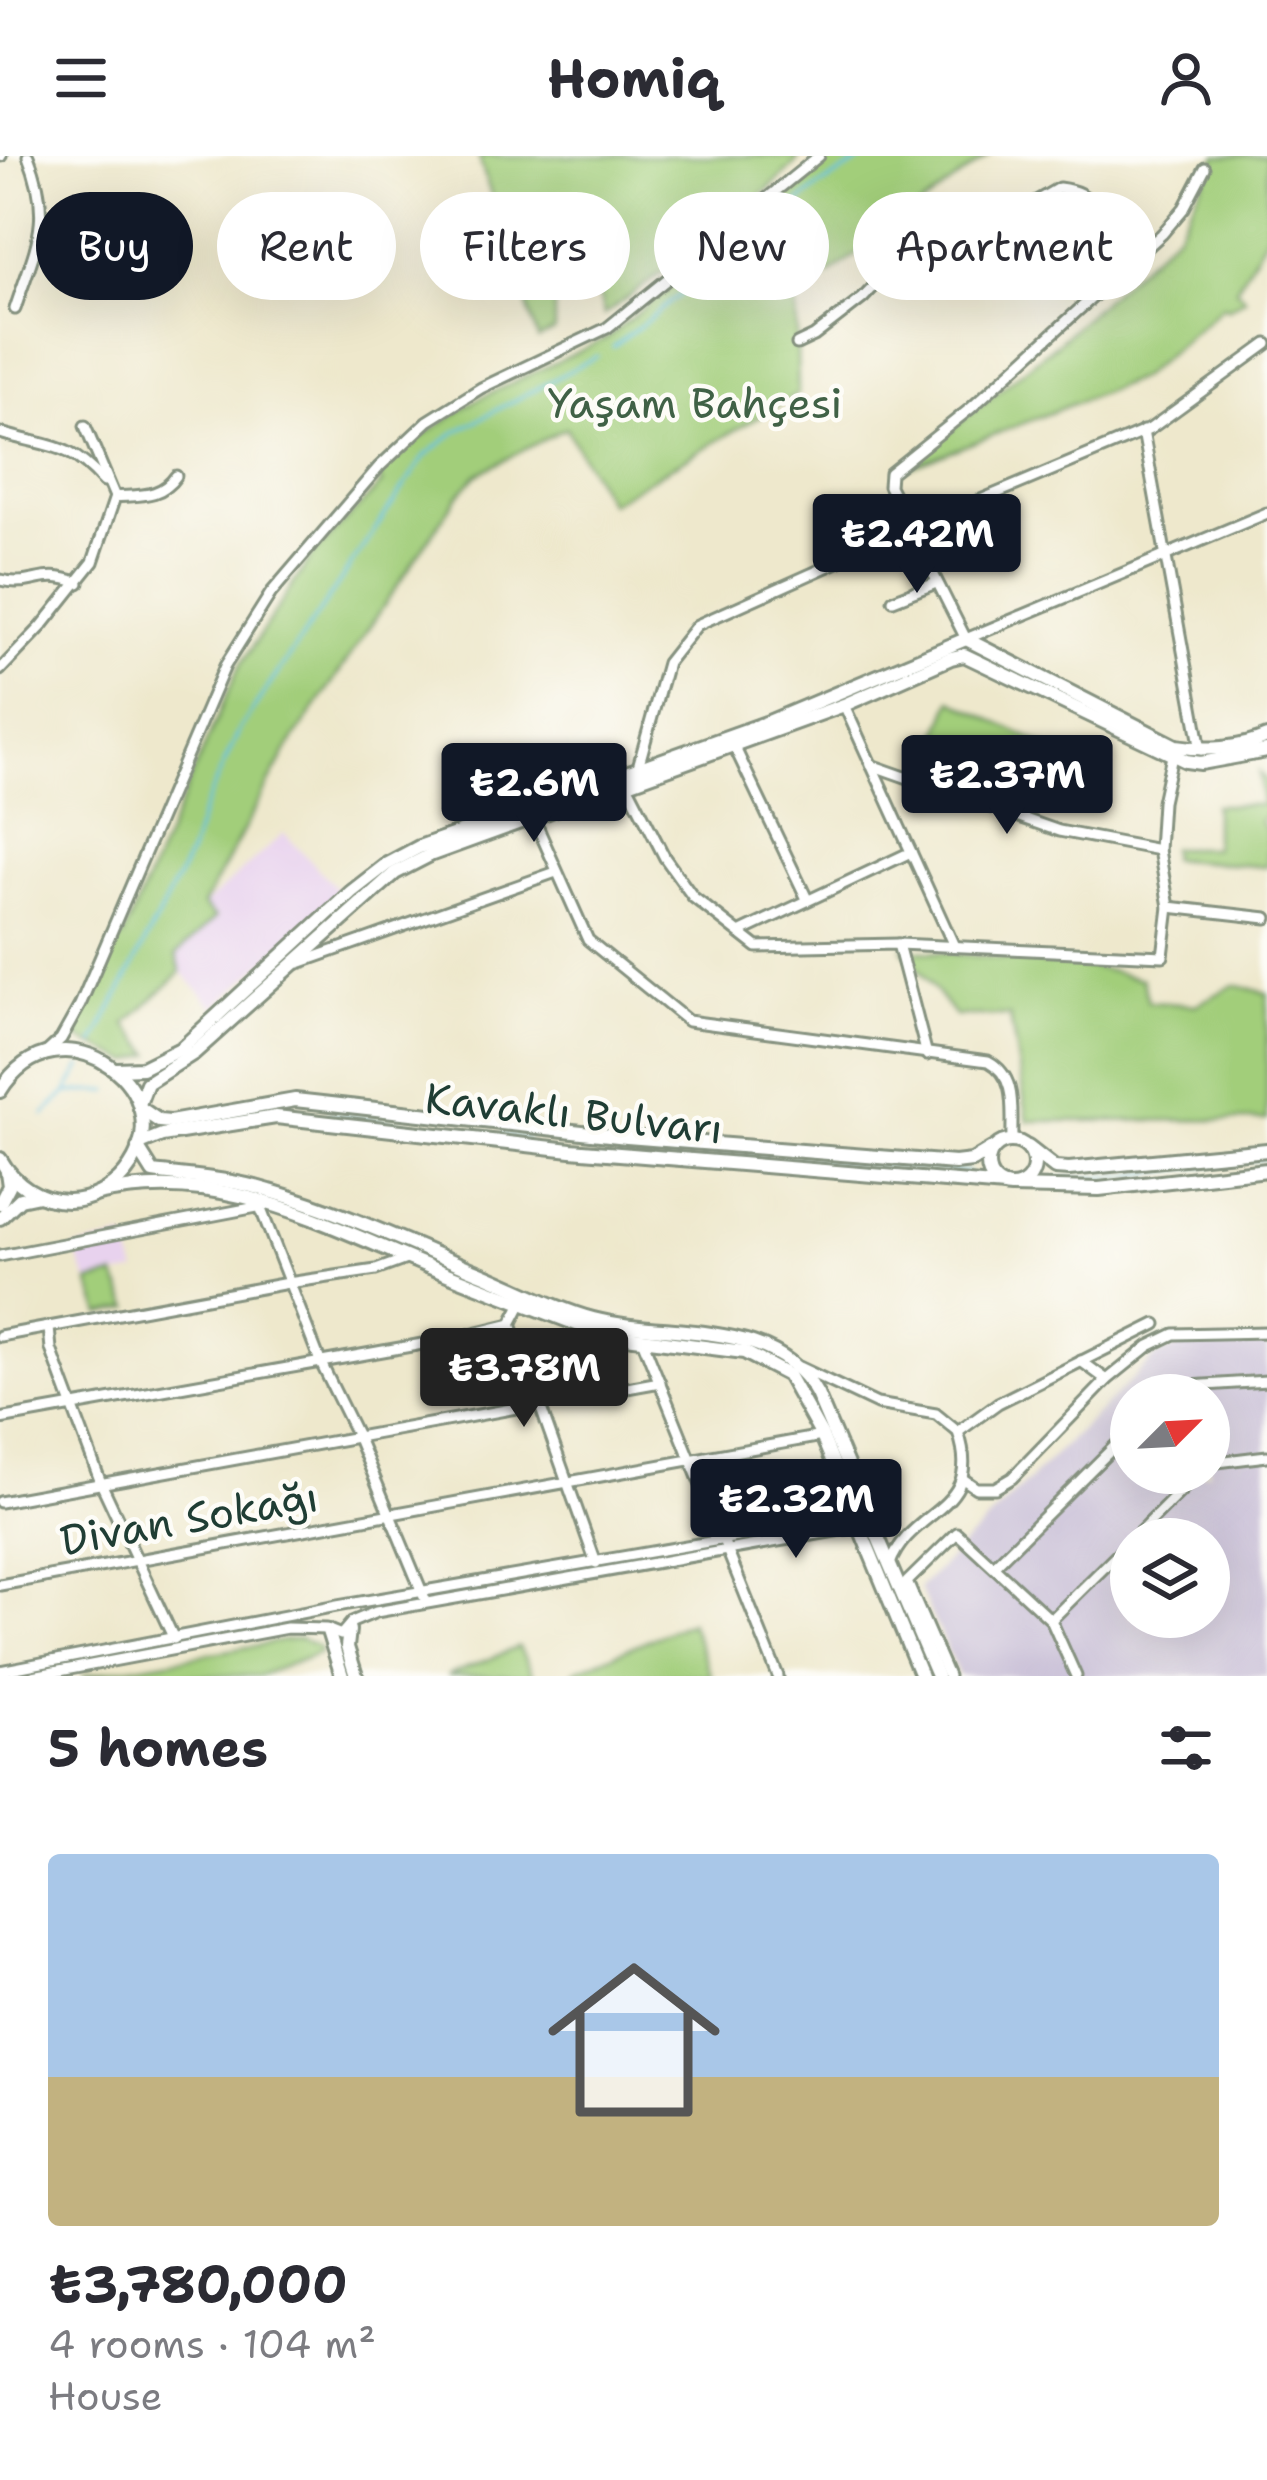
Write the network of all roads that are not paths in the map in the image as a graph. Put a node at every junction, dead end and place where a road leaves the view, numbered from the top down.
1 (28, 156) edge
2 (816, 157) edge
3 (1205, 168) dead end
4 (1156, 236) edge
5 (860, 300) edge
6 (1090, 300) edge
7 (15, 309) dead end
8 (797, 344) dead end
9 (1267, 344) edge
10 (85, 426) dead end
11 (1143, 431) junction
12 (0, 433) edge
13 (176, 476) dead end
14 (113, 494) junction
15 (1267, 513) edge
16 (909, 530) junction
17 (1167, 554) junction
18 (0, 580) edge
19 (79, 583) junction
20 (936, 583) junction
21 (893, 600) dead end
22 (967, 639) junction
23 (964, 656) junction
24 (0, 670) edge
25 (844, 705) junction
26 (1267, 737) edge
27 (734, 746) junction
28 (1201, 750) junction
29 (1174, 751) junction
30 (1267, 751) edge
31 (872, 765) junction
32 (638, 766) junction
33 (626, 780) junction
34 (533, 819) junction
35 (1159, 850) junction
36 (911, 853) junction
37 (556, 872) junction
38 (807, 898) junction
39 (1169, 907) junction
40 (1267, 918) edge
41 (741, 932) junction
42 (898, 944) junction
43 (954, 946) junction
44 (289, 968) junction
45 (80, 1005) junction
46 (81, 1052) junction
47 (44, 1054) junction
48 (927, 1055) junction
49 (116, 1069) junction
50 (0, 1091) edge
51 (139, 1106) junction
52 (1012, 1140) junction
53 (139, 1146) junction
54 (1028, 1147) junction
55 (992, 1149) junction
56 (1267, 1150) edge
57 (3, 1165) edge
58 (1267, 1170) edge
59 (1008, 1187) junction
60 (98, 1194) junction
61 (39, 1196) junction
62 (0, 1203) edge
63 (257, 1203) junction
64 (0, 1218) edge
65 (0, 1256) edge
66 (409, 1258) junction
67 (288, 1283) junction
68 (523, 1301) junction
69 (511, 1324) junction
70 (1156, 1324) dead end
71 (49, 1328) junction
72 (1267, 1332) edge
73 (0, 1336) edge
74 (643, 1339) junction
75 (320, 1360) junction
76 (1081, 1360) junction
77 (799, 1367) junction
78 (1107, 1380) junction
79 (1267, 1381) edge
80 (660, 1382) junction
81 (1230, 1384) edge
82 (72, 1404) junction
83 (539, 1406) junction
84 (0, 1418) edge
85 (958, 1432) junction
86 (822, 1436) junction
87 (358, 1438) junction
88 (1110, 1451) edge
89 (1267, 1456) edge
90 (691, 1459) junction
91 (1230, 1460) edge
92 (963, 1479) junction
93 (569, 1481) junction
94 (101, 1483) junction
95 (1178, 1494) edge
96 (0, 1502) edge
97 (390, 1515) junction
98 (1154, 1518) edge
99 (856, 1522) junction
100 (722, 1538) junction
101 (727, 1550) junction
102 (140, 1561) junction
103 (1110, 1562) edge
104 (596, 1563) junction
105 (994, 1566) junction
106 (890, 1567) junction
107 (0, 1585) edge
108 (424, 1599) junction
109 (341, 1607) junction
110 (328, 1610) junction
111 (1052, 1620) junction
112 (350, 1626) junction
113 (327, 1630) junction
114 (174, 1639) junction
115 (0, 1671) edge
116 (32, 1676) edge
117 (342, 1676) edge
118 (356, 1676) edge
119 (778, 1676) edge
120 (921, 1676) edge
121 (937, 1676) edge
122 (948, 1676) edge
123 (1076, 1676) edge

1 - 7 street
2 - 45 street
3 - 4 street
5 - 8 street
6 - 16 street
9 - 11 street
10 - 14 street
11 - 16 street
11 - 17 street
12 - 14 street
13 - 14 street
14 - 19 street
15 - 17 street
16 - 20 street
16 - 32 street
17 - 22 street
17 - 28 street
18 - 19 street
19 - 24 street
20 - 21 street
20 - 22 street
22 - 23 street
22 - 29 main road
22 - 32 main road
23 - 25 main road
23 - 29 main road
25 - 27 main road
25 - 31 street
26 - 28 main road
27 - 33 main road
27 - 38 street
28 - 29 main road
29 - 30 main road
29 - 35 street
31 - 35 street
31 - 36 street
32 - 33 main road
33 - 34 main road
33 - 41 street
33 - 49 main road
34 - 37 street
34 - 44 main road
35 - 39 street
36 - 38 street
36 - 43 street
37 - 44 street
37 - 48 street
38 - 41 street
39 - 40 street
39 - 43 street
41 - 42 street
42 - 43 street
42 - 48 street
44 - 51 main road
45 - 46 street
45 - 47 street
46 - 47 main road
46 - 49 main road
47 - 50 main road
48 - 52 street
49 - 51 main road
51 - 53 main road
51 - 55 main road, Kavaklı Bulvarı
52 - 54 main road
52 - 55 main road, Kavaklı Bulvarı
53 - 59 main road, Kavaklı Bulvarı
53 - 60 main road
53 - 77 main road
54 - 56 main road
54 - 59 main road
55 - 59 main road
57 - 61 main road
57 - 62 main road
58 - 59 main road, Kavaklı Bulvarı
60 - 61 main road
60 - 63 main road
61 - 64 main road
63 - 65 street
63 - 66 main road
63 - 67 street
66 - 67 street
66 - 68 main road
67 - 71 street
67 - 75 street
68 - 69 street
68 - 74 main road
69 - 75 street
69 - 83 street
70 - 76 street
71 - 73 street
71 - 82 street
72 - 78 street
74 - 80 street
74 - 86 main road
75 - 82 street
75 - 87 street
76 - 78 street
76 - 85 street
77 - 85 street
77 - 106 main road
78 - 92 street
79 - 81 street
80 - 83 street
80 - 90 street
82 - 84 street
82 - 94 street
83 - 87 street
83 - 93 street
85 - 92 street
86 - 90 street, Divan Sokağı
86 - 99 main road
87 - 94 street
87 - 97 street
88 - 105 street
89 - 91 street
90 - 93 street, Divan Sokağı
90 - 100 street
92 - 106 street
93 - 97 street, Divan Sokağı
93 - 104 street
94 - 96 street
94 - 102 street
95 - 98 street
97 - 102 street, Divan Sokağı
97 - 108 street
99 - 100 street
99 - 101 street
99 - 120 main road
100 - 101 street
100 - 104 street
101 - 108 street
101 - 119 street
102 - 107 street, Divan Sokağı
102 - 114 street
103 - 111 street
104 - 108 street
105 - 111 street
105 - 122 street
106 - 121 main road
108 - 109 street
108 - 112 street
109 - 110 street
109 - 112 street
110 - 113 street
110 - 114 street
111 - 123 street
112 - 113 street
112 - 118 main road
113 - 116 street
113 - 117 main road
114 - 115 street

